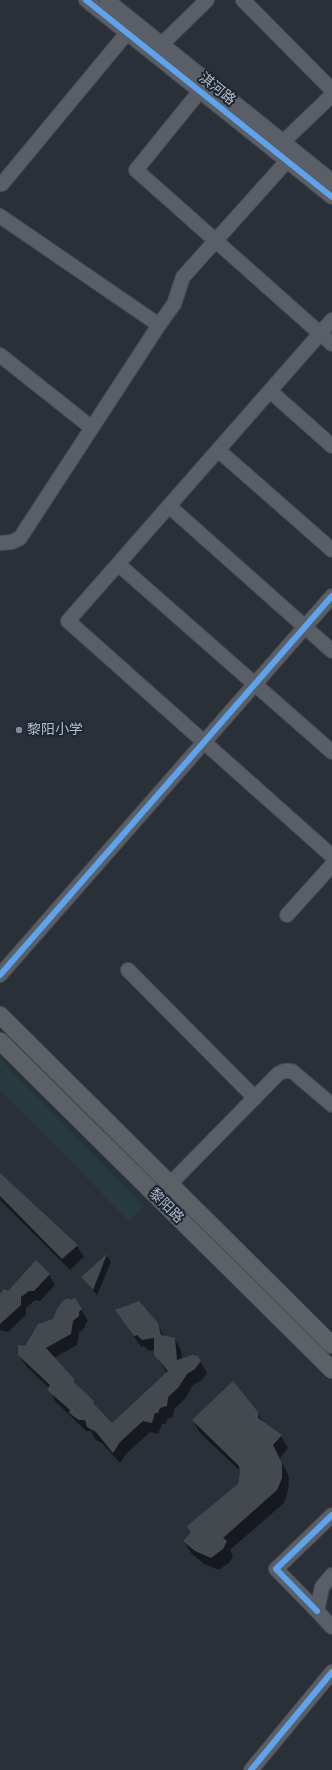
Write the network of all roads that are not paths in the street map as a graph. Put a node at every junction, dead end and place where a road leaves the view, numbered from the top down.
1 (86, 0) edge
2 (107, 0) edge
3 (207, 0) edge
4 (243, 0) edge
5 (127, 33) junction
6 (162, 44) junction
7 (332, 90) edge
8 (200, 92) junction
9 (332, 95) edge
10 (283, 142) junction
11 (287, 161) junction
12 (332, 181) edge
13 (2, 184) dead end
14 (332, 198) edge
15 (0, 216) edge
16 (216, 241) junction
17 (332, 320) edge
18 (159, 325) junction
19 (320, 333) junction
20 (332, 344) edge
21 (0, 355) edge
22 (270, 391) junction
23 (92, 428) junction
24 (332, 446) edge
25 (218, 450) junction
26 (168, 506) junction
27 (0, 543) edge
28 (332, 550) edge
29 (118, 564) junction
30 (332, 596) edge
31 (305, 627) junction
32 (332, 651) edge
33 (255, 684) junction
34 (204, 742) junction
35 (332, 752) edge
36 (332, 856) edge
37 (332, 865) edge
38 (287, 915) dead end
39 (128, 970) dead end
40 (0, 975) edge
41 (0, 1015) edge
42 (0, 1041) edge
43 (255, 1098) junction
44 (332, 1105) edge
45 (170, 1184) junction
46 (332, 1345) edge
47 (332, 1370) edge
48 (332, 1515) edge
49 (332, 1575) edge
50 (317, 1611) junction
51 (332, 1627) edge
52 (332, 1672) edge
53 (251, 1770) edge

1 - 5 street, 淇河路
2 - 6 street, 淇河路
3 - 6 street
4 - 7 street
5 - 8 street, 淇河路
5 - 13 street
6 - 10 street, 淇河路
8 - 11 street, 淇河路
8 - 16 street
9 - 10 street
10 - 12 street, 淇河路
11 - 14 street, 淇河路
11 - 16 street
15 - 18 street
16 - 18 street
16 - 19 street
17 - 19 street
18 - 23 street
19 - 20 street
19 - 22 street
21 - 23 street
22 - 24 street
22 - 25 street
23 - 27 street
25 - 26 street
25 - 28 street
26 - 29 street
26 - 31 street
29 - 33 street
29 - 34 street
30 - 31 street
31 - 32 street
31 - 33 street
33 - 34 street
33 - 35 street
34 - 36 street
34 - 40 street
37 - 38 street
39 - 43 street
41 - 45 main road, 黎阳路
42 - 47 main road, 黎阳路
43 - 44 street
43 - 45 street
45 - 46 main road, 黎阳路
48 - 50 street
49 - 50 street
50 - 51 street
52 - 53 street

